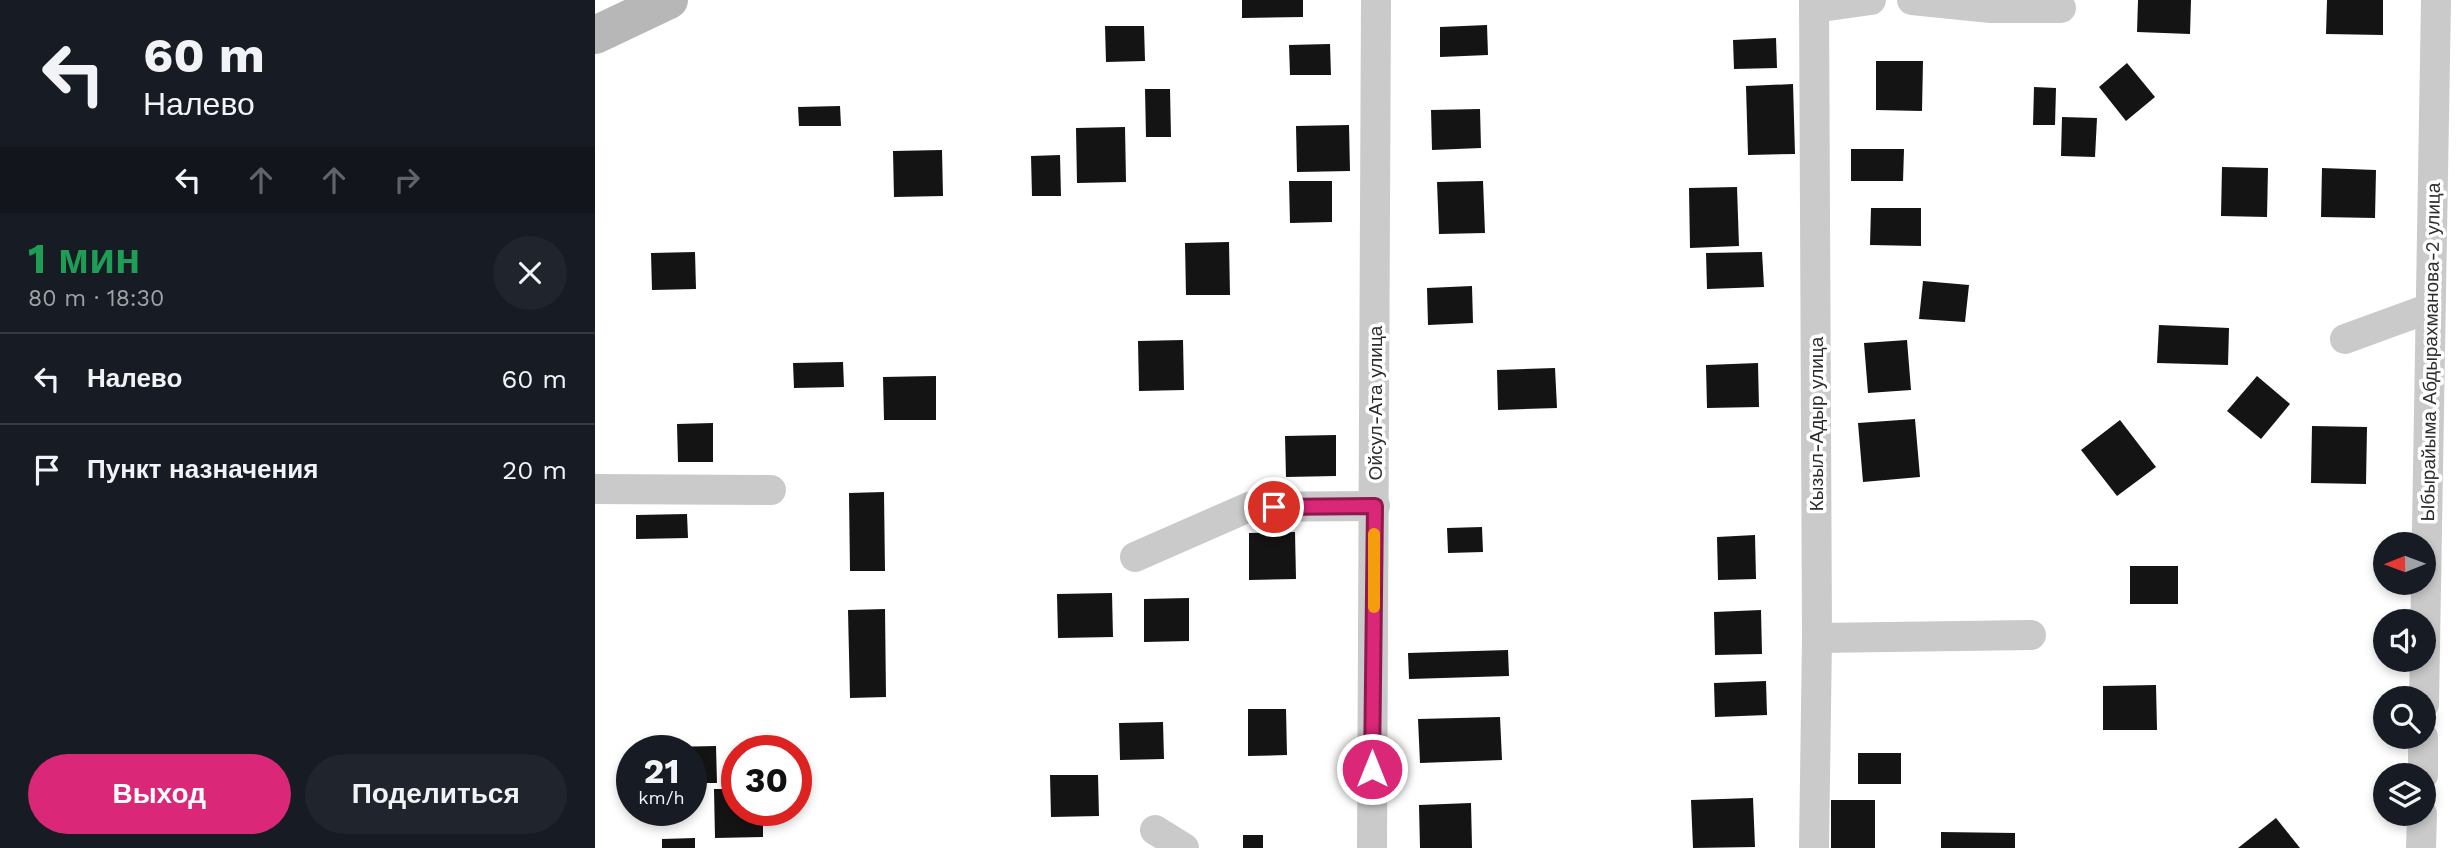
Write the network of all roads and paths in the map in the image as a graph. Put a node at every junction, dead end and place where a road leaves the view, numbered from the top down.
1 (669, 0) edge
2 (1376, 0) edge
3 (1871, 0) edge
4 (1912, 0) edge
5 (2436, 0) edge
6 (1814, 4) edge
7 (2061, 8) dead end
8 (595, 35) edge
9 (2430, 307) junction
10 (2345, 339) dead end
11 (595, 489) edge
12 (771, 490) dead end
13 (1375, 506) junction
14 (1135, 557) dead end
15 (2031, 635) dead end
16 (1817, 638) junction
17 (2424, 686) edge
18 (2422, 826) edge
19 (1155, 830) dead end
20 (1184, 848) edge
21 (1372, 848) edge
22 (1814, 848) edge
23 (2421, 848) edge

1 - 8 street
2 - 13 street, Ойсул-Ата улица
3 - 6 street
4 - 7 street
5 - 9 street, Ыбырайыма Абдырахманова-2 улица
6 - 16 street, Кызыл-Адыр улица
9 - 10 street
9 - 17 street, Ыбырайыма Абдырахманова-2 улица
11 - 12 street
13 - 14 street
13 - 21 street, Ойсул-Ата улица
15 - 16 street
16 - 22 street, Кызыл-Адыр улица
18 - 23 street
19 - 20 street

